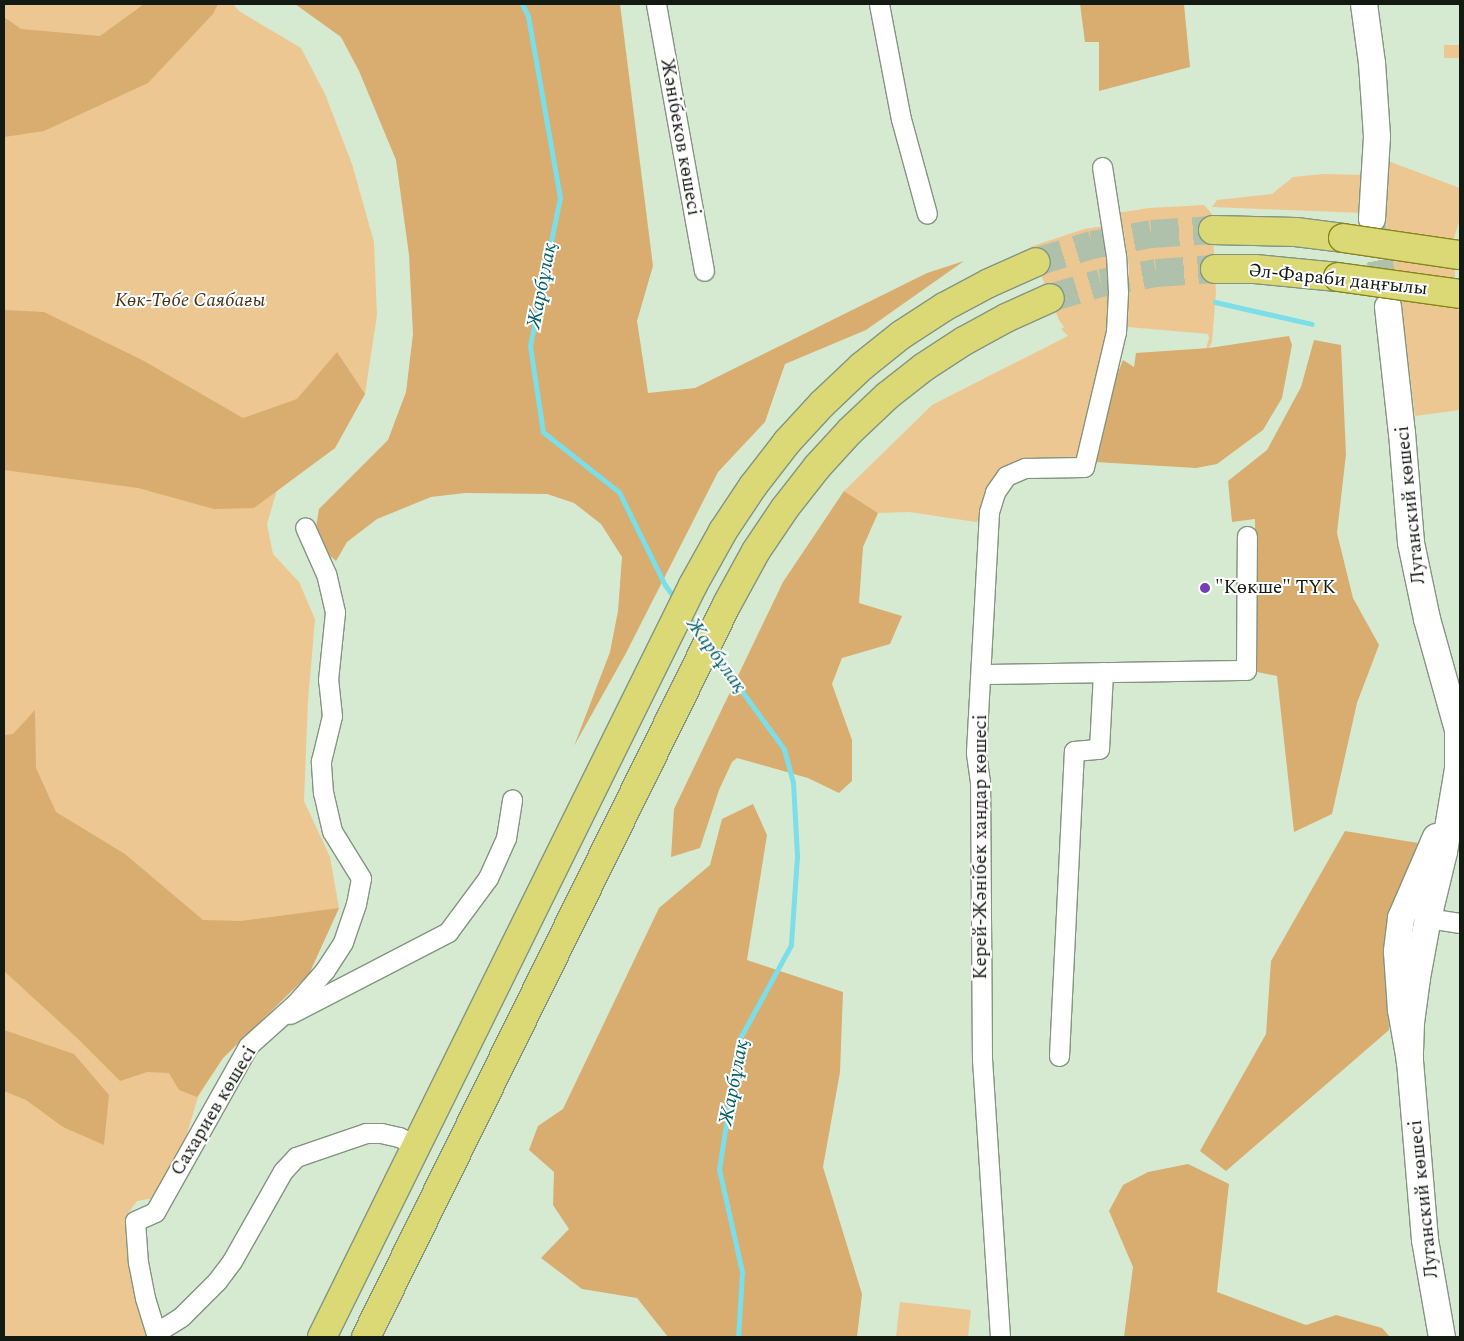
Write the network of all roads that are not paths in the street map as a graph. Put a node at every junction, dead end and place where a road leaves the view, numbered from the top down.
1 (656, 4) edge
2 (880, 4) edge
3 (1364, 4) edge
4 (1102, 167) dead end
5 (927, 214) dead end
6 (1372, 219) tunnel mouth
7 (1213, 230) tunnel mouth
8 (1460, 254) edge
9 (1036, 262) tunnel mouth
10 (1214, 269) tunnel mouth
11 (704, 271) dead end
12 (1460, 294) edge
13 (1050, 298) tunnel mouth
14 (1388, 307) tunnel mouth
15 (305, 528) dead end
16 (1247, 536) dead end
17 (1103, 672) junction
18 (981, 674) junction
19 (512, 799) dead end
20 (1449, 818) junction
21 (1428, 918) junction
22 (1460, 923) edge
23 (279, 1019) junction
24 (1059, 1056) dead end
25 (1410, 1061) junction
26 (417, 1146) junction
27 (157, 1335) edge
28 (322, 1337) edge
29 (366, 1337) edge
30 (1000, 1337) edge
31 (1442, 1337) edge

1 - 11 street, Жәнібеков көшесі
2 - 5 street
3 - 6 street
4 - 18 street, Керей-Жәнібек хандар көшесі
7 - 8 main road, Әл-Фараби даңғылы, bridge
9 - 26 main road
10 - 12 main road, Әл-Фараби даңғылы, bridge
13 - 29 main road
14 - 20 street, Луганский көшесі
15 - 23 street, Сахариев көшесі
16 - 17 street
17 - 18 street
17 - 24 street
18 - 30 street, Керей-Жәнібек хандар көшесі
19 - 23 street
20 - 21 street, Луганский көшесі
20 - 25 street, Луганский көшесі
21 - 22 street
21 - 25 street, Луганский көшесі
23 - 27 street, Сахариев көшесі
25 - 31 street, Луганский көшесі
26 - 27 street
26 - 28 main road

